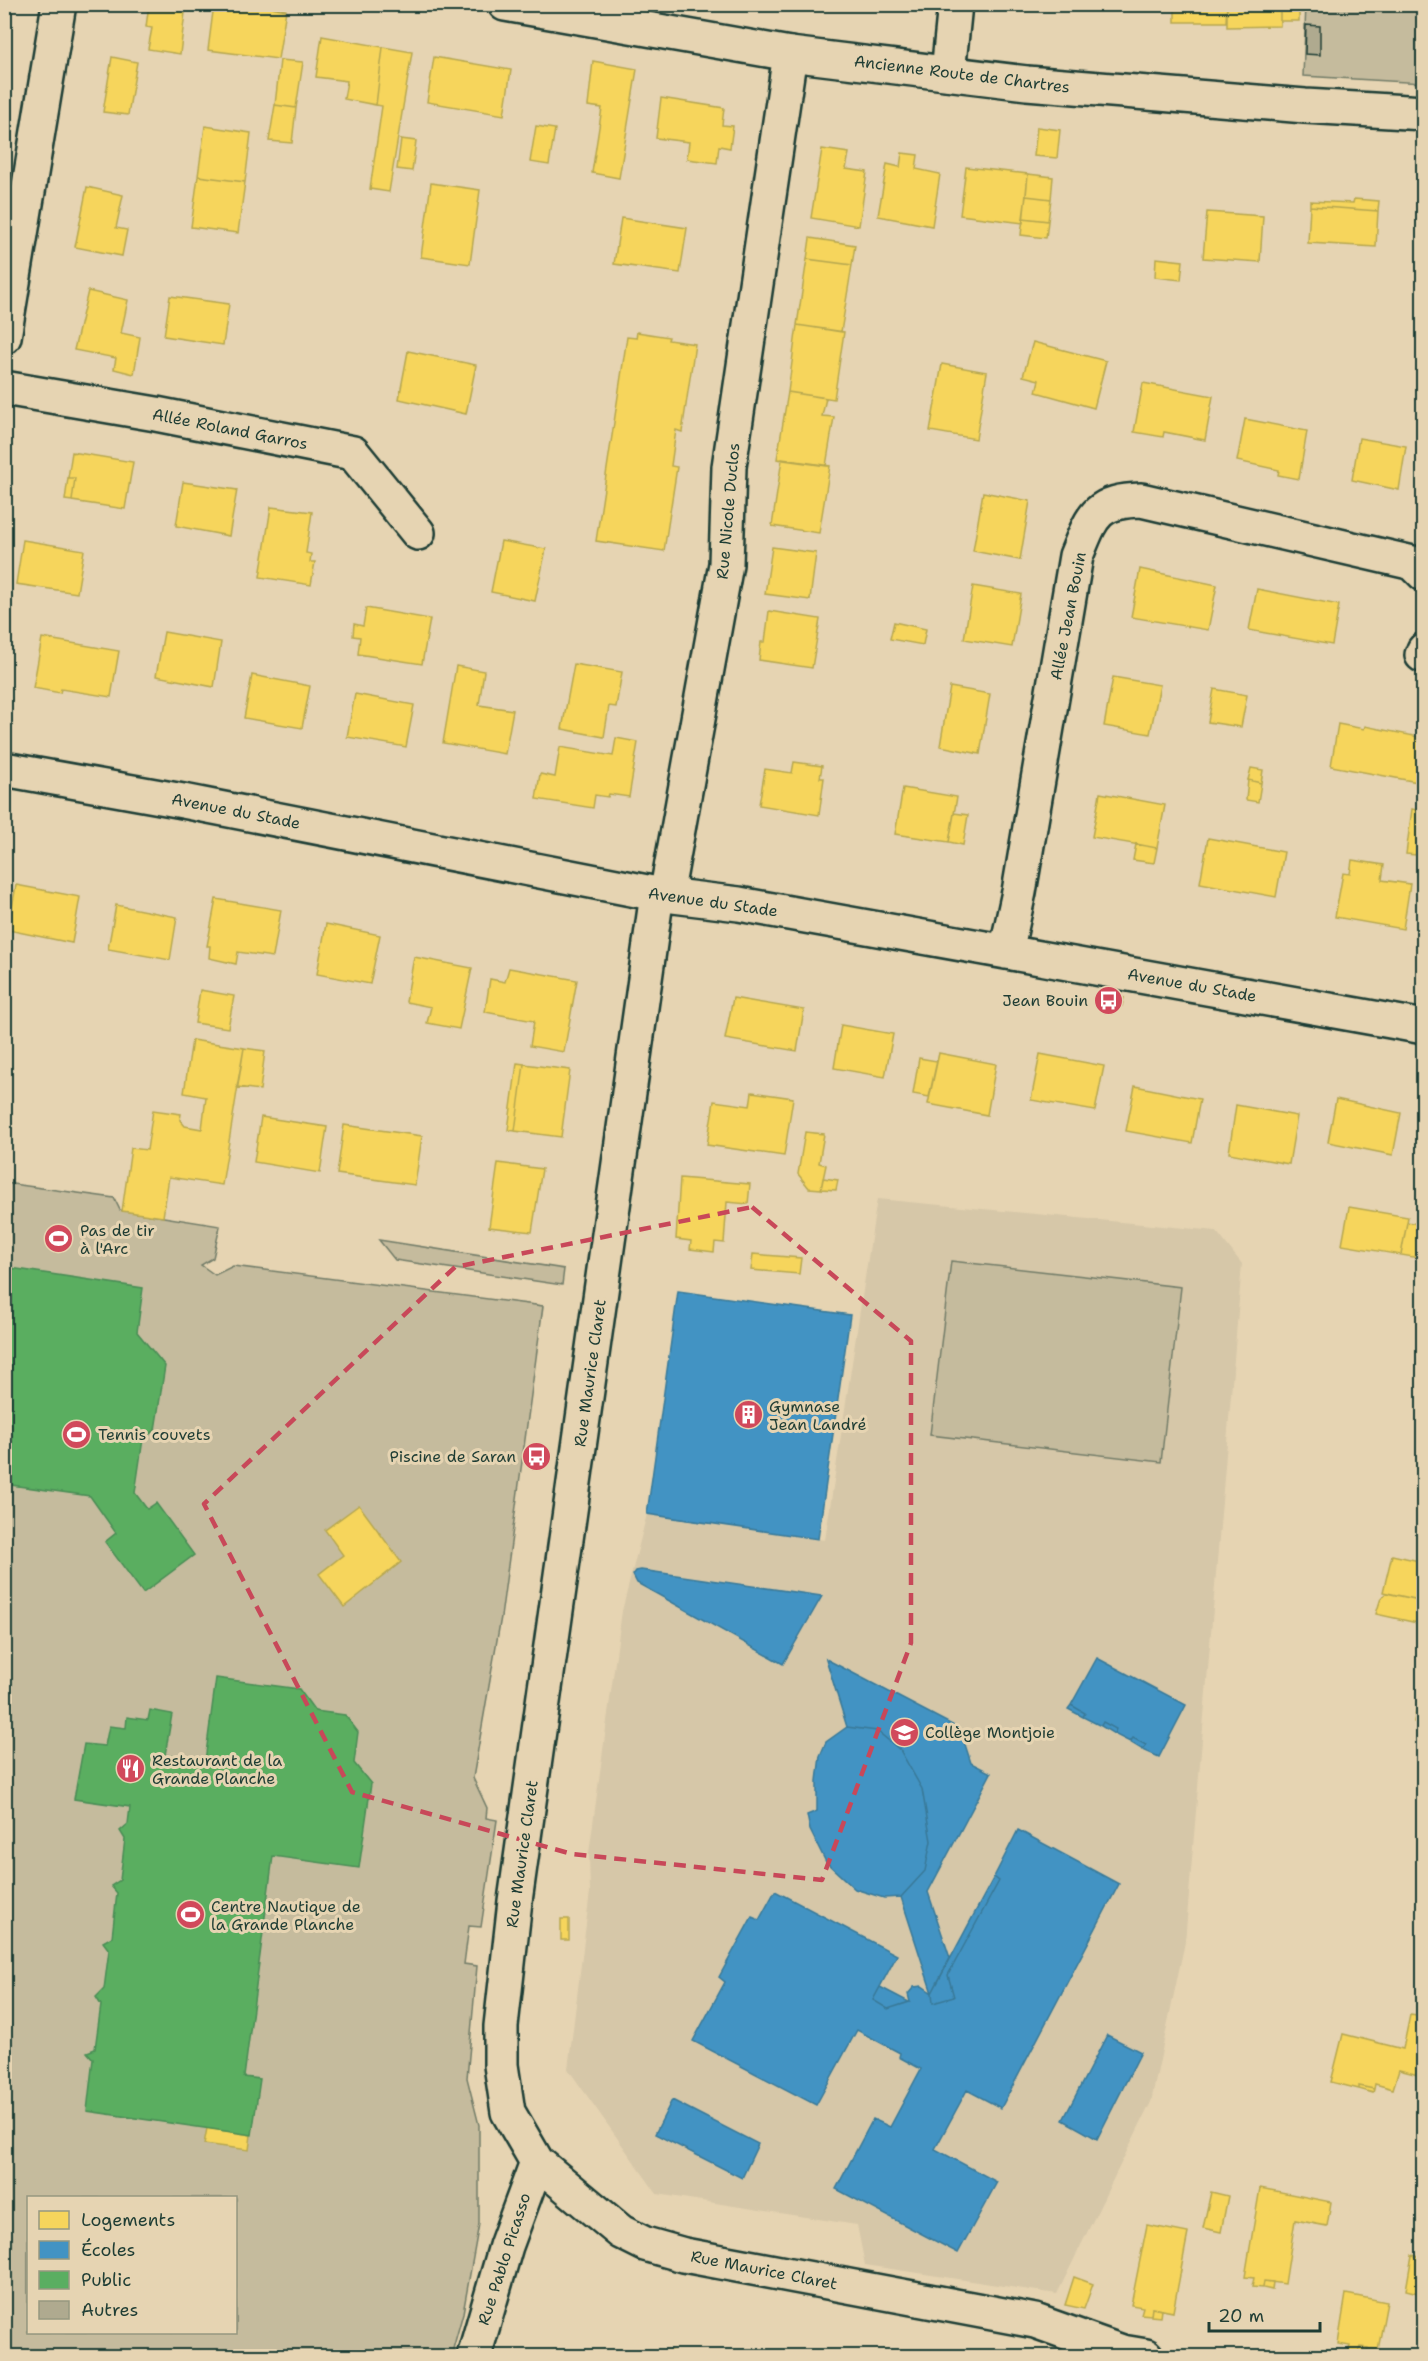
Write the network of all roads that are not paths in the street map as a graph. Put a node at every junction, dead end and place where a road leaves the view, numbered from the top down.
1 (59, 4) edge
2 (505, 4) edge
3 (955, 4) edge
4 (598, 13) edge
5 (790, 54) junction
6 (948, 73) junction
7 (1424, 112) edge
8 (4, 337) edge
9 (4, 388) edge
10 (418, 533) dead end
11 (1424, 574) edge
12 (4, 770) edge
13 (661, 895) junction
14 (1006, 952) junction
15 (1424, 1027) edge
16 (537, 2162) junction
17 (474, 2356) edge
18 (1146, 2356) edge

1 - 8 street
2 - 4 street, Ancienne Route de Chartres
3 - 6 street
4 - 5 street, Ancienne Route de Chartres
5 - 6 street, Ancienne Route de Chartres
5 - 13 street, Rue Nicole Duclos
6 - 7 street, Ancienne Route de Chartres
9 - 10 street, Allée Roland Garros
11 - 14 street, Allée Jean Bouin
12 - 13 street, Avenue du Stade
13 - 14 street, Avenue du Stade
13 - 16 street, Rue Maurice Claret
14 - 15 street, Avenue du Stade
16 - 17 street, Rue Pablo Picasso
16 - 18 street, Rue Maurice Claret

